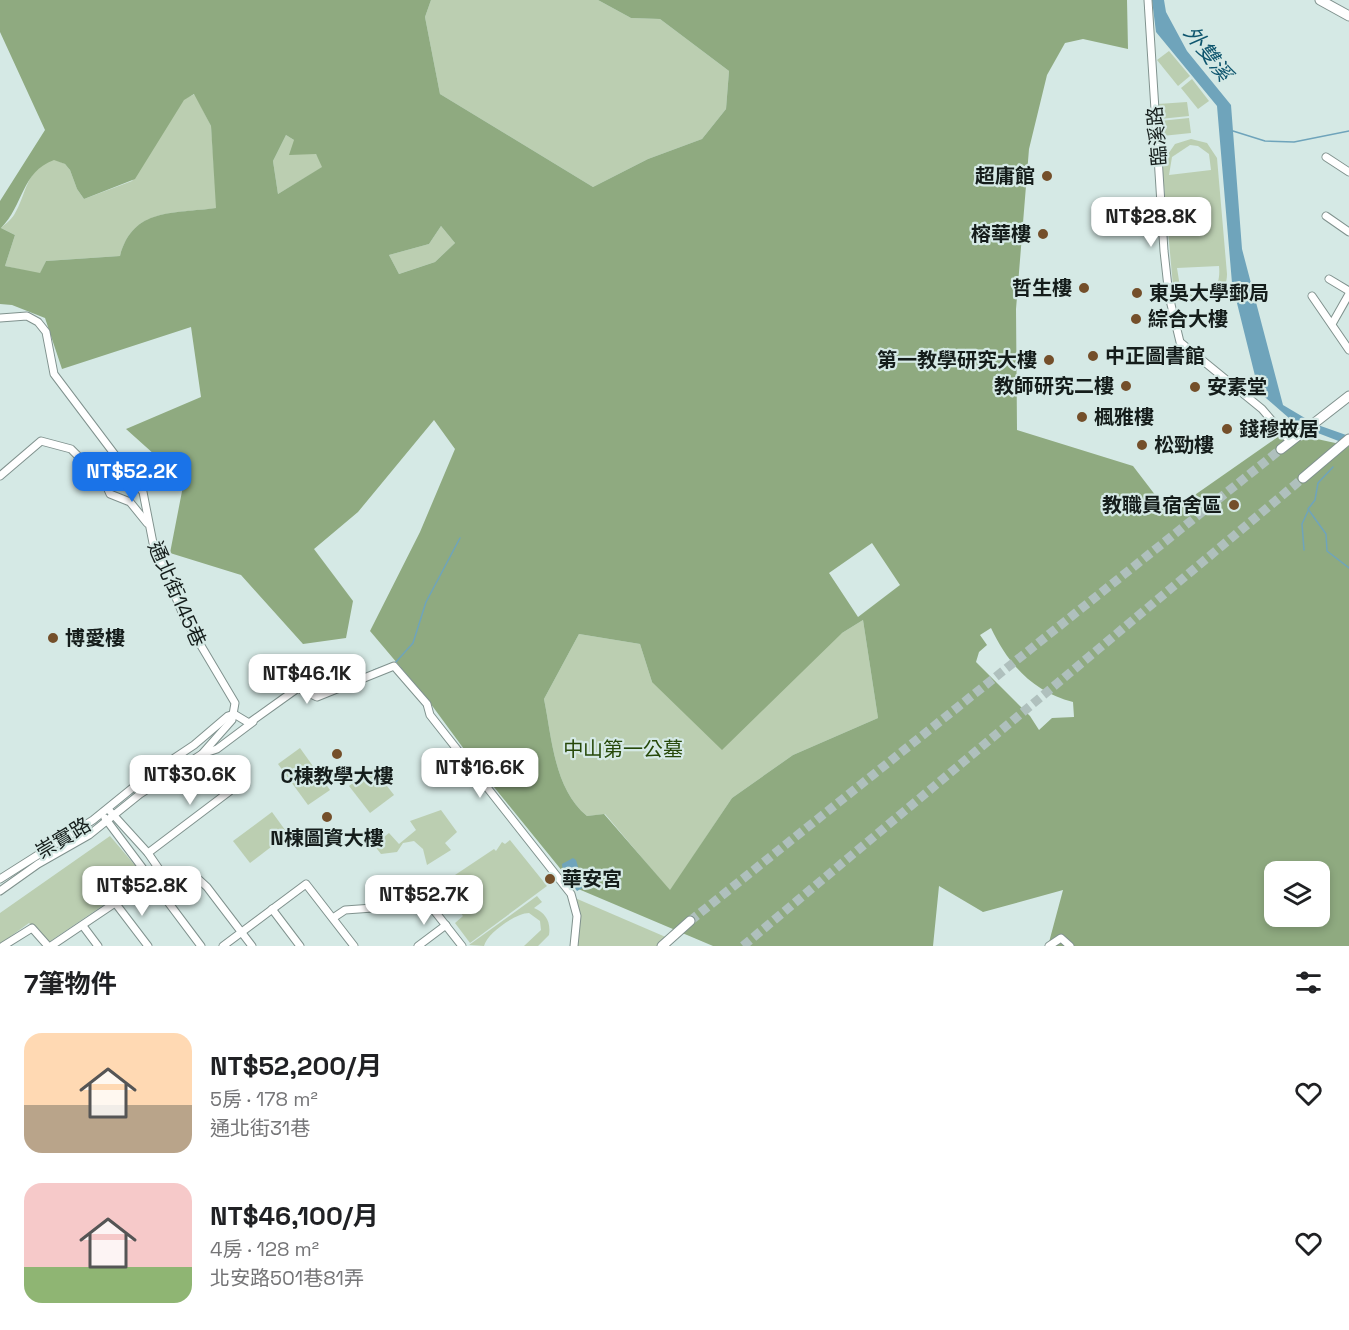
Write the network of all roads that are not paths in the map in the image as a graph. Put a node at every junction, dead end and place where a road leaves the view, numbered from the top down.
1 (1148, 0) edge
2 (1320, 0) edge
3 (1349, 16) edge
4 (1326, 157) dead end
5 (1349, 172) edge
6 (1326, 216) dead end
7 (1349, 232) edge
8 (1329, 279) dead end
9 (1349, 293) edge
10 (1312, 296) dead end
11 (0, 318) edge
12 (1332, 324) junction
13 (1349, 351) edge
14 (1349, 396) edge
15 (1287, 438) dead end
16 (1349, 439) edge
17 (1281, 449) tunnel mouth
18 (0, 476) edge
19 (1303, 478) tunnel mouth
20 (148, 525) junction
21 (234, 714) junction
22 (253, 722) junction
23 (202, 754) junction
24 (105, 811) junction
25 (115, 816) junction
26 (108, 822) junction
27 (148, 853) junction
28 (161, 872) junction
29 (0, 879) edge
30 (150, 879) junction
31 (0, 891) edge
32 (116, 904) junction
33 (272, 909) junction
34 (333, 918) junction
35 (690, 921) tunnel mouth
36 (446, 925) junction
37 (83, 926) junction
38 (242, 932) junction
39 (3, 946) edge
40 (50, 946) edge
41 (98, 946) edge
42 (148, 946) edge
43 (201, 946) edge
44 (223, 946) edge
45 (252, 946) edge
46 (300, 946) edge
47 (354, 946) edge
48 (418, 946) edge
49 (462, 946) edge
50 (574, 946) edge
51 (662, 946) edge
52 (1048, 946) edge
53 (1070, 946) edge

1 - 15 street, 臨溪路
2 - 3 main road
4 - 5 street
6 - 7 street
8 - 9 street
9 - 12 street
10 - 12 street
11 - 20 street, 通北街145巷
12 - 13 street
14 - 17 main road
16 - 19 main road
18 - 20 street
20 - 21 street, 通北街145巷
21 - 22 street
21 - 23 street, 崇實路
21 - 24 street, 崇實路
22 - 23 street
22 - 50 street
23 - 25 street, 崇實路
23 - 27 street
24 - 25 street
24 - 26 street
24 - 29 street, 崇實路
25 - 26 street, 崇實路
25 - 27 street
26 - 30 street
26 - 31 street, 崇實路
27 - 28 street
28 - 30 street
28 - 38 street
30 - 32 street
30 - 43 street
32 - 37 street
32 - 42 street
33 - 34 street
33 - 38 street
33 - 46 street
34 - 36 street
34 - 47 street
35 - 51 main road
36 - 48 street
36 - 49 street
37 - 40 street
37 - 41 street
38 - 44 street
38 - 45 street
39 - 40 street
52 - 53 street

